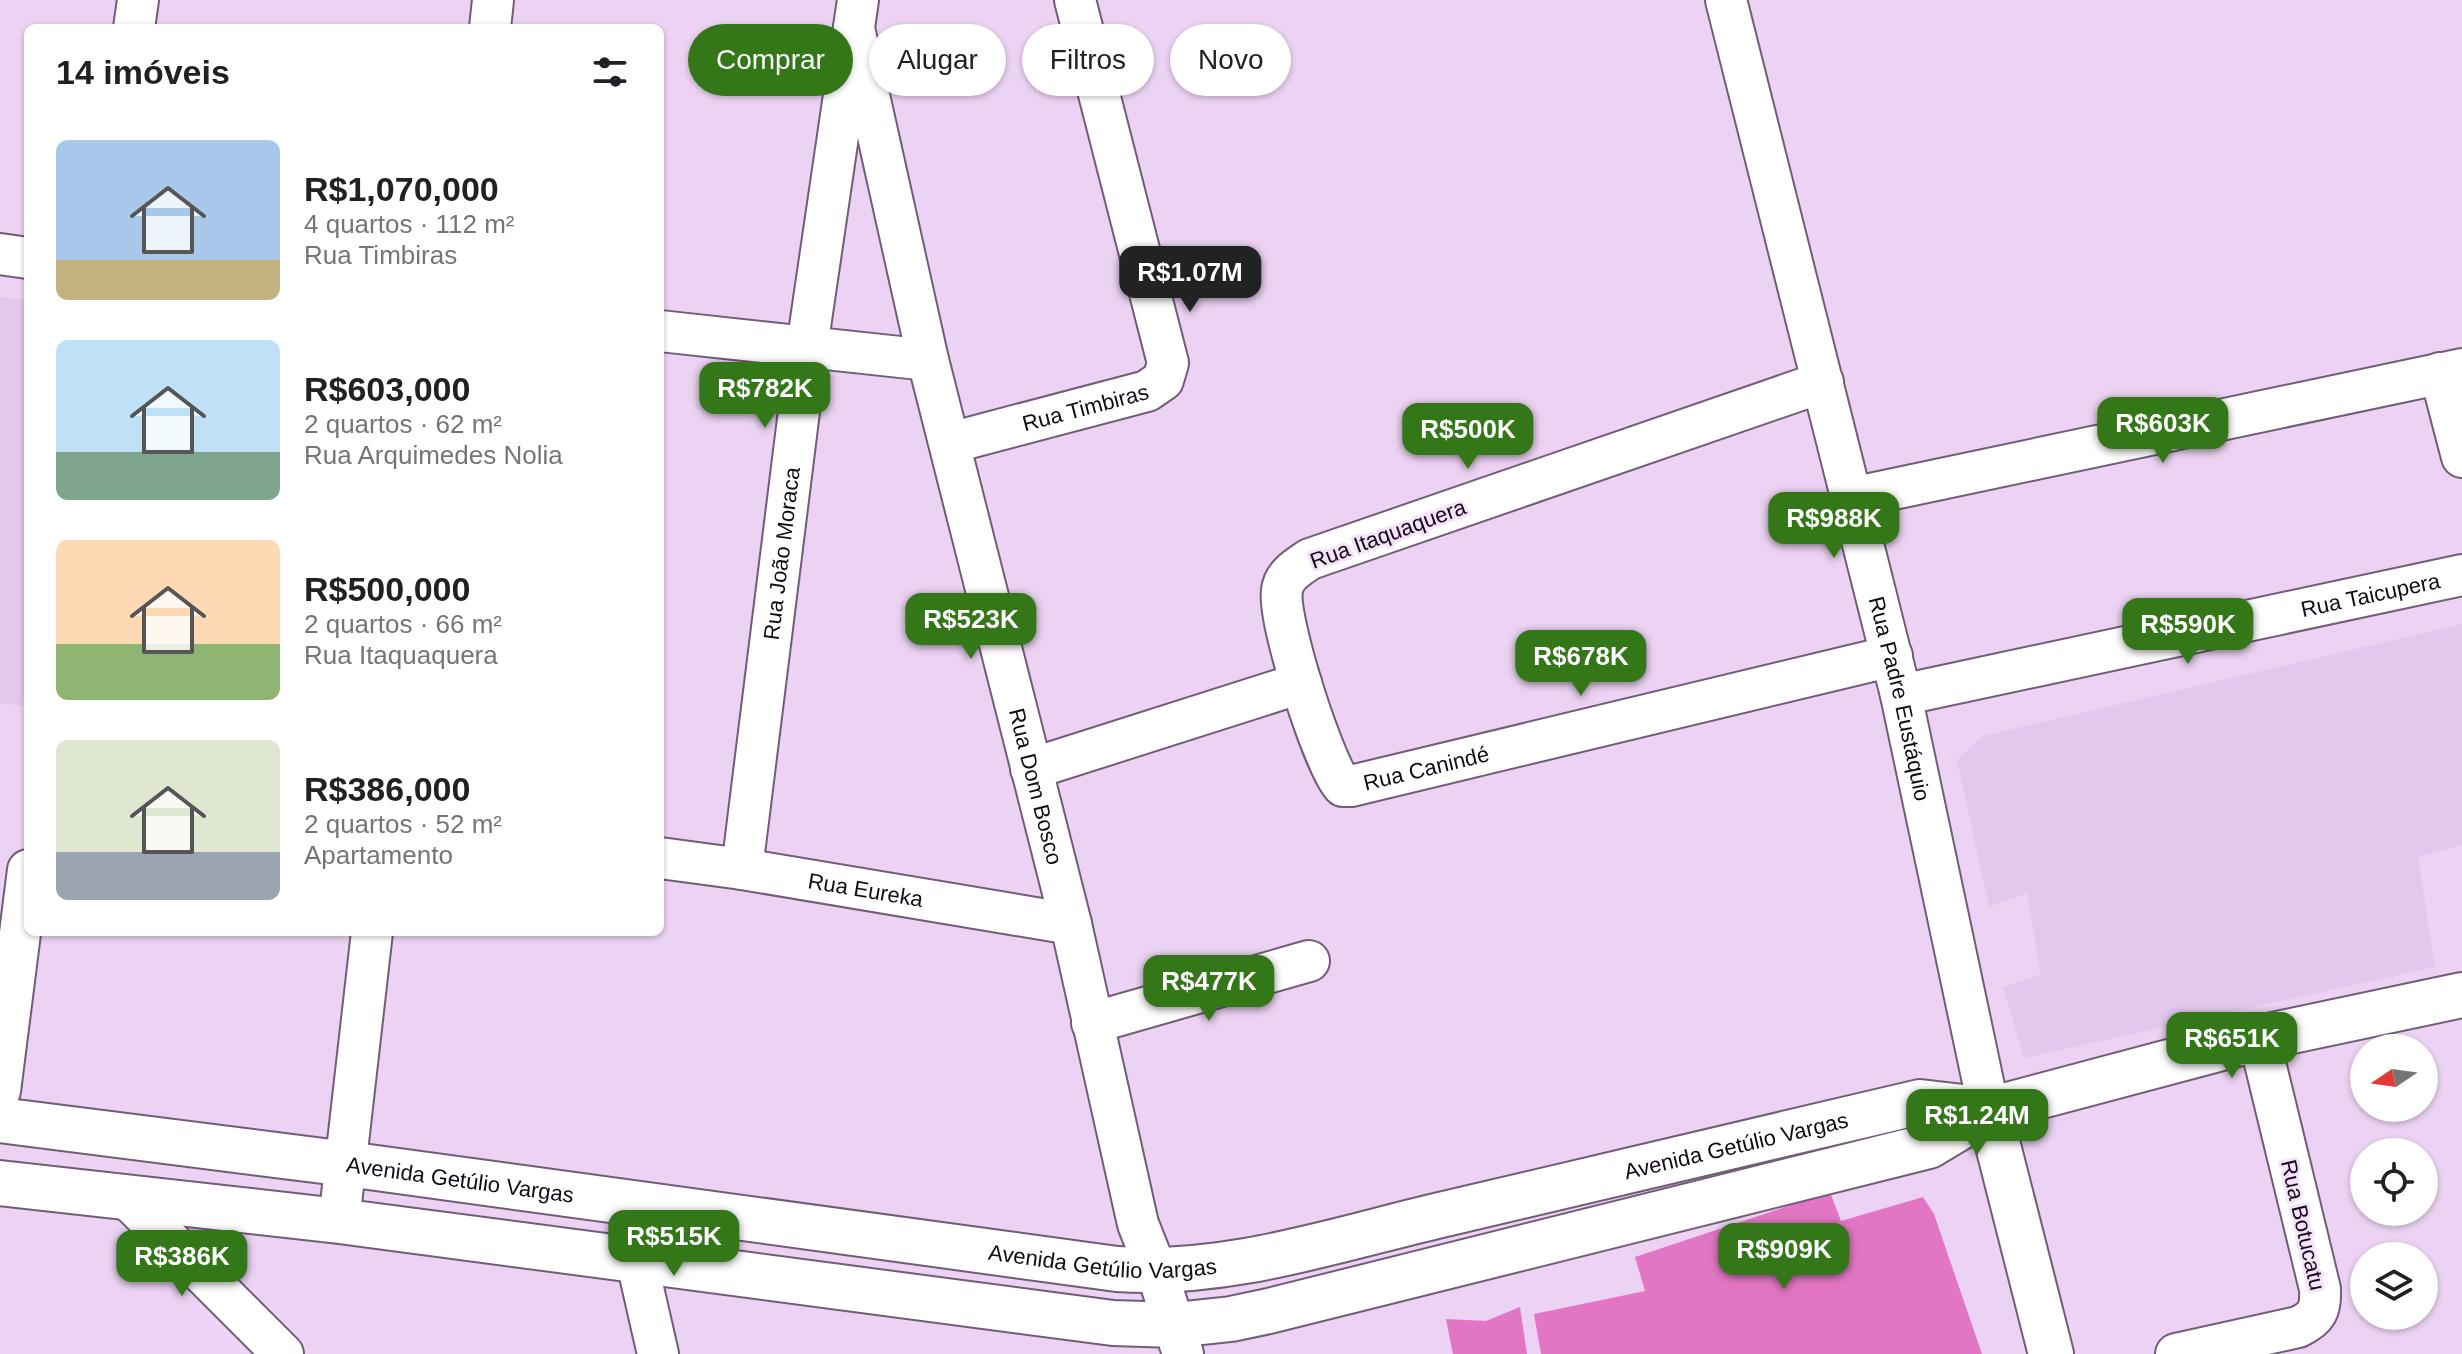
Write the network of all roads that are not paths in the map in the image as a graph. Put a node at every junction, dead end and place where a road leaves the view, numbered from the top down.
1 (138, 0) edge
2 (493, 0) edge
3 (1075, 0) edge
4 (1726, 0) edge
5 (856, 14) edge
6 (135, 24) edge
7 (490, 24) edge
8 (0, 254) edge
9 (24, 257) edge
10 (664, 331) edge
11 (807, 347) junction
12 (928, 360) junction
13 (2451, 371) edge
14 (1823, 382) junction
15 (950, 443) junction
16 (2462, 457) edge
17 (1851, 498) junction
18 (2462, 575) edge
19 (1892, 656) junction
20 (1301, 683) junction
21 (1901, 695) junction
22 (1031, 769) junction
23 (664, 859) edge
24 (742, 869) junction
25 (24, 902) edge
26 (1071, 924) junction
27 (372, 936) edge
28 (1309, 961) dead end
29 (2462, 995) edge
30 (1092, 1023) junction
31 (2259, 1038) junction
32 (0, 1091) edge
33 (1989, 1110) junction
34 (0, 1120) edge
35 (347, 1164) junction
36 (0, 1183) edge
37 (127, 1198) junction
38 (644, 1204) junction
39 (339, 1221) junction
40 (637, 1262) junction
41 (1157, 1272) junction
42 (1179, 1340) edge
43 (283, 1354) edge
44 (658, 1354) edge
45 (2051, 1354) edge
46 (2176, 1354) edge

1 - 6 street
2 - 7 street
3 - 15 street, Rua Timbiras
4 - 14 street, Rua Padre Eustáquio
5 - 11 street, Rua João Moraca
5 - 12 street, Rua Dom Bosco
8 - 9 street
10 - 11 street
11 - 12 street
11 - 24 street, Rua João Moraca
12 - 15 street, Rua Dom Bosco
13 - 16 street
13 - 17 street
14 - 17 street, Rua Padre Eustáquio
14 - 20 street, Rua Itaquaquera
15 - 22 street, Rua Dom Bosco
17 - 19 street, Rua Padre Eustáquio
18 - 21 street, Rua Taicupera
19 - 20 street, Rua Canindé
19 - 21 street, Rua Padre Eustáquio
20 - 22 street
21 - 33 street, Rua Padre Eustáquio
22 - 26 street, Rua Dom Bosco
23 - 24 street, Rua Eureka
24 - 26 street, Rua Eureka
25 - 32 street
26 - 30 street, Rua Dom Bosco
27 - 35 street
28 - 30 street
29 - 31 main road
30 - 41 street, Rua Dom Bosco
31 - 33 main road
31 - 46 street, Rua Botucatu
33 - 41 main road, Avenida Getúlio Vargas
33 - 42 main road, Avenida Getúlio Vargas
33 - 45 main road, Rua Padre Eustáquio
34 - 35 main road, Avenida Getúlio Vargas
35 - 38 main road, Avenida Getúlio Vargas
35 - 39 street
36 - 37 main road, Avenida Getúlio Vargas
37 - 39 main road, Avenida Getúlio Vargas
37 - 43 street
38 - 40 street
38 - 41 main road, Avenida Getúlio Vargas
39 - 40 main road, Avenida Getúlio Vargas
40 - 42 main road, Avenida Getúlio Vargas
40 - 44 street
41 - 42 street, Rua Dom Bosco

